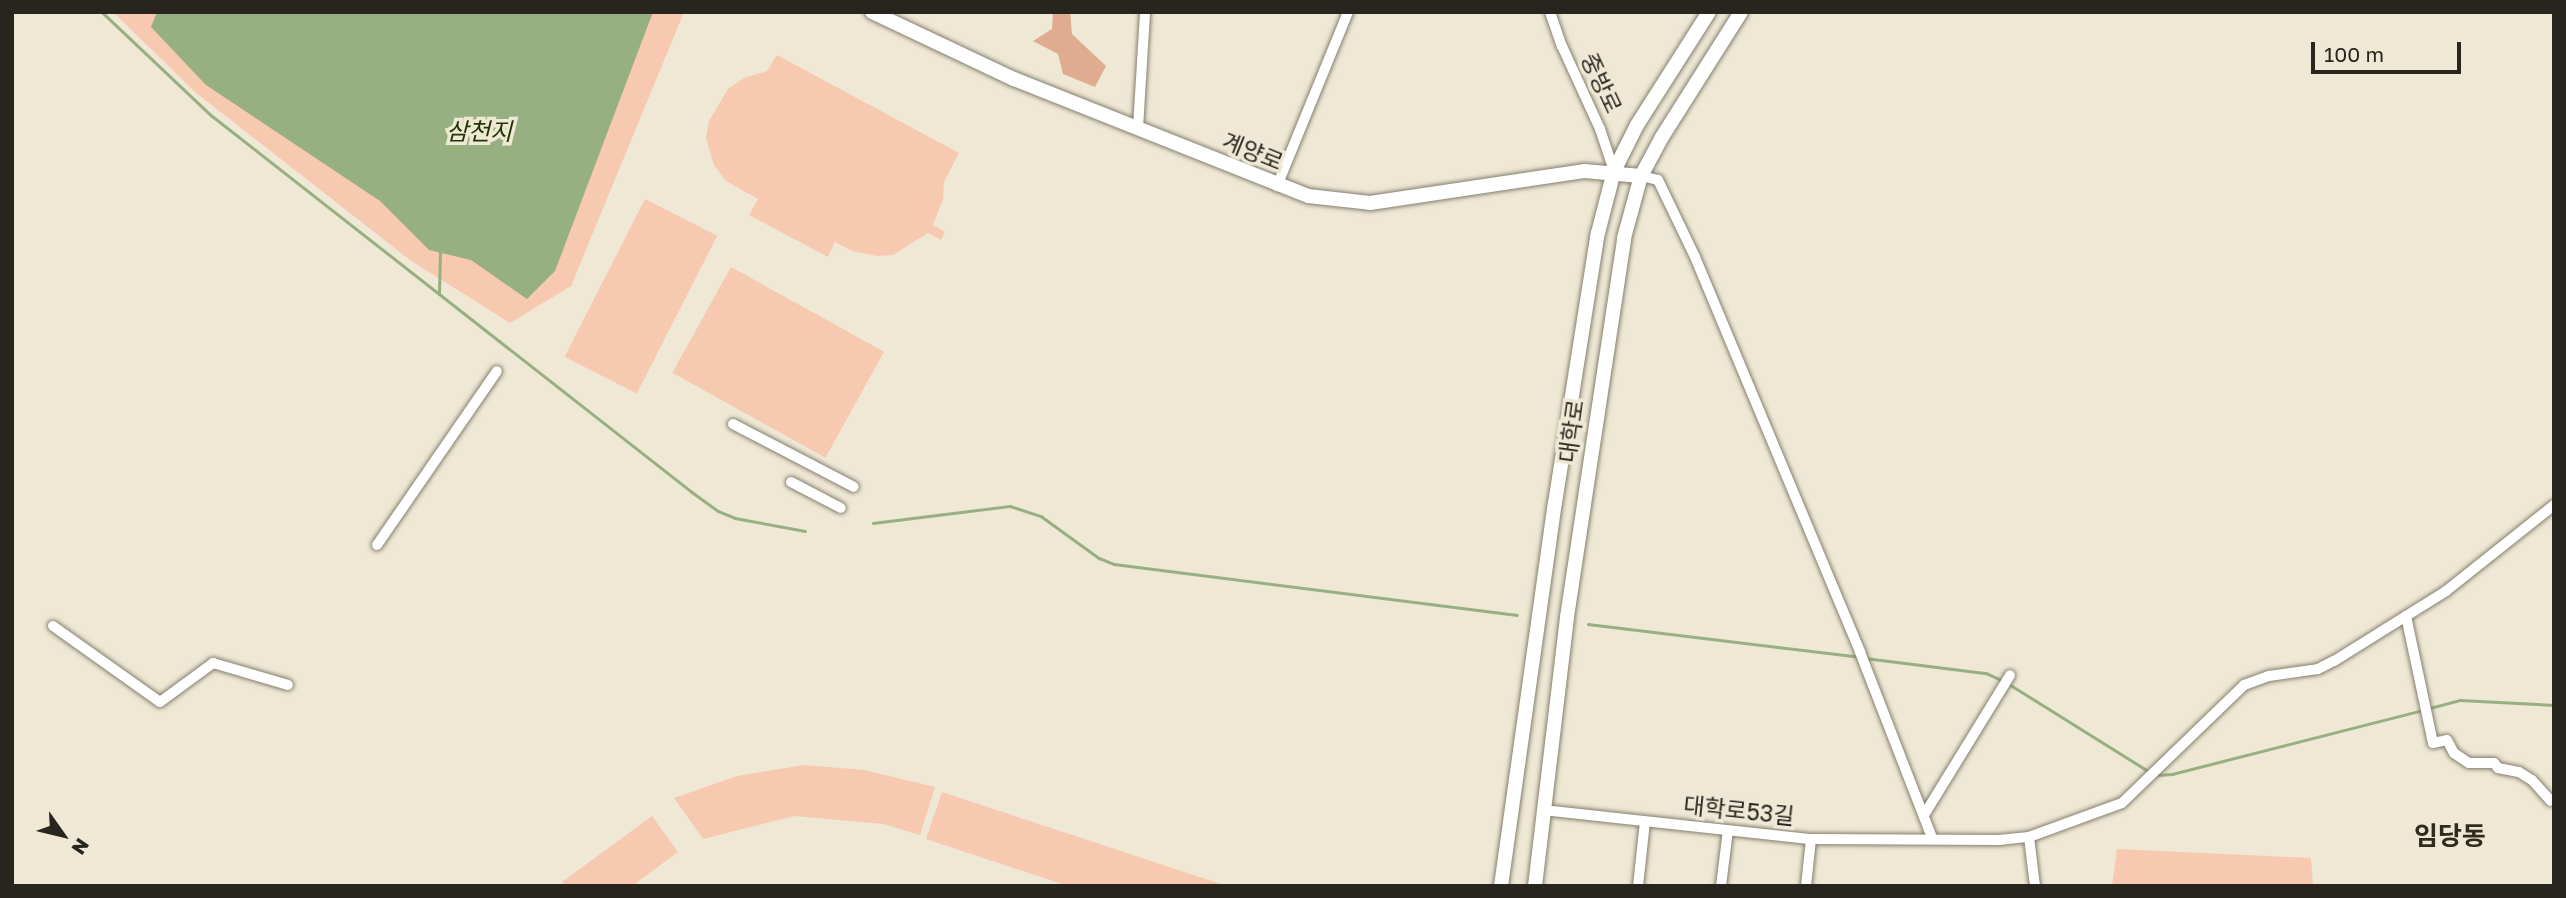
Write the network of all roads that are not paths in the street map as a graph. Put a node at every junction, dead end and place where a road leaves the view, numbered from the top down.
1 (872, 12) edge
2 (1145, 12) edge
3 (1348, 12) edge
4 (1550, 12) edge
5 (1709, 12) edge
6 (1741, 12) edge
7 (1138, 128) junction
8 (1614, 171) junction
9 (1642, 176) junction
10 (1277, 186) junction
11 (497, 371) dead end
12 (733, 424) dead end
13 (790, 482) dead end
14 (853, 487) dead end
15 (2554, 505) edge
16 (841, 508) dead end
17 (377, 545) dead end
18 (2406, 616) junction
19 (53, 626) dead end
20 (2010, 675) dead end
21 (288, 685) dead end
22 (2551, 800) dead end
23 (1543, 810) junction
24 (1924, 815) junction
25 (1645, 822) junction
26 (1728, 830) junction
27 (2029, 837) junction
28 (1932, 838) junction
29 (1811, 839) junction
30 (1501, 886) edge
31 (1535, 886) edge
32 (1638, 886) edge
33 (1721, 886) edge
34 (1806, 886) edge
35 (2035, 886) edge

1 - 7 main road, 계양로
2 - 7 street
3 - 10 street
4 - 8 street, 중방로
5 - 8 main road
6 - 9 main road, 대학로
7 - 10 main road, 계양로
8 - 9 main road, 계양로
8 - 10 main road, 계양로
8 - 30 main road
9 - 23 main road, 대학로
9 - 24 street
11 - 17 street
12 - 14 street
13 - 16 street
15 - 18 street, 대학로53길
18 - 22 street
18 - 27 street, 대학로53길
19 - 21 street
20 - 24 street
23 - 25 street, 대학로53길
23 - 31 main road, 대학로
24 - 28 street
25 - 26 street, 대학로53길
25 - 32 street
26 - 29 street, 대학로53길
26 - 33 street
27 - 28 street, 대학로53길
27 - 35 street
28 - 29 street, 대학로53길
29 - 34 street

